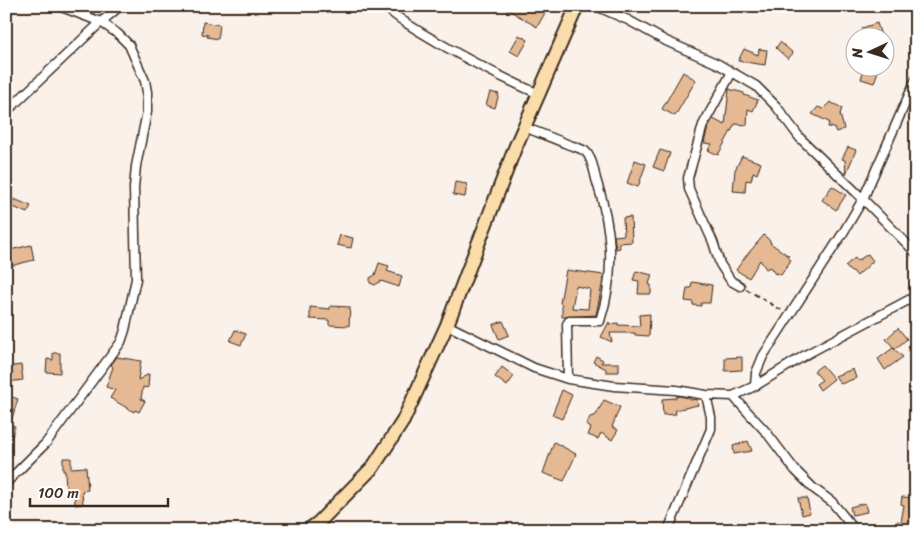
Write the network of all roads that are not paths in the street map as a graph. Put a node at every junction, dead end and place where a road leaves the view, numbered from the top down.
1 (59, 6) edge
2 (120, 6) edge
3 (384, 6) edge
4 (577, 6) edge
5 (596, 6) edge
6 (101, 22) junction
7 (732, 72) junction
8 (916, 79) edge
9 (539, 94) junction
10 (6, 112) edge
11 (524, 127) junction
12 (863, 199) junction
13 (916, 253) edge
14 (740, 286) road end
15 (916, 296) edge
16 (447, 326) junction
17 (568, 379) junction
18 (755, 386) junction
19 (706, 396) junction
20 (733, 396) junction
21 (6, 483) edge
22 (308, 530) edge
23 (668, 530) edge
24 (855, 530) edge

1 - 6 street
2 - 6 street
3 - 9 street
4 - 9 main road
5 - 7 street
6 - 10 street
6 - 21 street
7 - 12 street
7 - 14 street
8 - 12 street
9 - 11 main road
11 - 16 main road
11 - 17 street
12 - 13 street
12 - 18 street
15 - 18 street
16 - 17 street
16 - 22 main road
17 - 19 street
18 - 20 street
19 - 20 street
19 - 23 street
20 - 24 street

